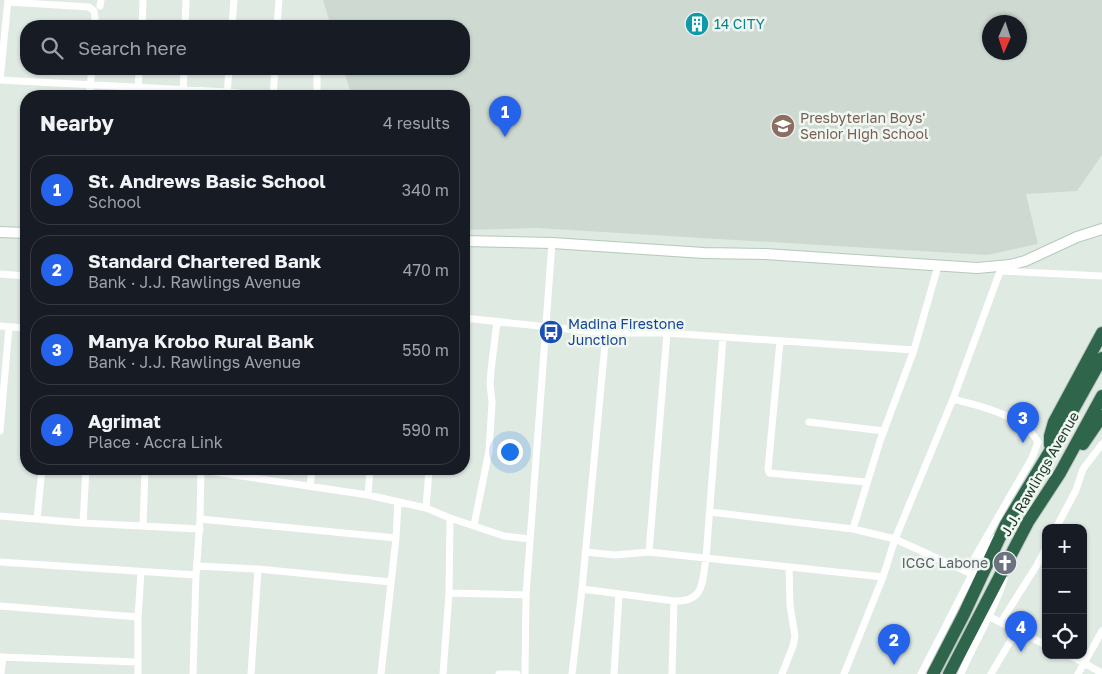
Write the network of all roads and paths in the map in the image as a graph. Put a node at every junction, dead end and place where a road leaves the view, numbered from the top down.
1 (143, 0) edge
2 (186, 0) edge
3 (234, 0) edge
4 (279, 0) edge
5 (8, 1) edge
6 (54, 3) edge
7 (95, 20) edge
8 (142, 20) edge
9 (185, 20) edge
10 (232, 20) edge
11 (277, 20) edge
12 (91, 75) edge
13 (139, 75) edge
14 (184, 75) edge
15 (229, 75) edge
16 (275, 75) edge
17 (317, 75) edge
18 (0, 80) edge
19 (90, 85) junction
20 (138, 88) junction
21 (90, 90) edge
22 (156, 90) edge
23 (183, 90) edge
24 (228, 90) edge
25 (273, 90) edge
26 (317, 90) edge
27 (1099, 230) edge
28 (0, 232) edge
29 (20, 233) edge
30 (470, 240) edge
31 (552, 243) junction
32 (938, 266) junction
33 (1002, 268) junction
34 (0, 274) edge
35 (20, 276) edge
36 (1102, 276) edge
37 (470, 319) edge
38 (497, 322) junction
39 (0, 326) edge
40 (9, 327) junction
41 (545, 327) junction
42 (20, 328) edge
43 (606, 332) junction
44 (667, 333) junction
45 (1102, 333) edge
46 (723, 337) junction
47 (780, 341) junction
48 (914, 350) junction
49 (1102, 358) edge
50 (1102, 396) edge
51 (953, 399) junction
52 (1102, 416) edge
53 (809, 422) dead end
54 (0, 431) edge
55 (884, 431) junction
56 (1102, 444) edge
57 (1050, 451) junction
58 (1060, 473) junction
59 (41, 475) edge
60 (86, 475) edge
61 (145, 475) edge
62 (201, 475) edge
63 (235, 475) edge
64 (256, 475) edge
65 (311, 475) edge
66 (370, 475) edge
67 (429, 475) edge
68 (256, 478) junction
69 (866, 482) junction
70 (310, 486) junction
71 (368, 495) junction
72 (398, 502) junction
73 (426, 508) junction
74 (710, 512) junction
75 (0, 516) edge
76 (450, 518) junction
77 (37, 519) junction
78 (200, 519) junction
79 (83, 523) junction
80 (1006, 524) junction
81 (1058, 524) edge
82 (474, 525) junction
83 (143, 526) junction
84 (200, 529) junction
85 (853, 529) junction
86 (396, 538) junction
87 (530, 539) junction
88 (895, 539) junction
89 (586, 552) junction
90 (649, 552) junction
91 (1042, 556) edge
92 (1010, 557) junction
93 (706, 558) junction
94 (0, 562) edge
95 (197, 566) junction
96 (789, 567) junction
97 (258, 569) junction
98 (141, 572) junction
99 (970, 573) junction
100 (196, 575) junction
101 (883, 577) junction
102 (391, 582) junction
103 (582, 589) junction
104 (449, 593) junction
105 (619, 594) junction
106 (526, 595) junction
107 (674, 601) junction
108 (0, 606) edge
109 (990, 616) junction
110 (138, 617) junction
111 (1001, 622) junction
112 (1017, 630) junction
113 (1102, 630) edge
114 (1042, 642) edge
115 (1, 657) edge
116 (1078, 659) edge
117 (137, 662) junction
118 (1085, 662) junction
119 (1102, 673) edge
120 (2, 674) edge
121 (138, 674) edge
122 (193, 674) edge
123 (251, 674) edge
124 (381, 674) edge
125 (443, 674) edge
126 (499, 674) edge
127 (517, 674) edge
128 (525, 674) edge
129 (572, 674) edge
130 (614, 674) edge
131 (672, 674) edge
132 (782, 674) edge
133 (844, 674) edge
134 (921, 674) edge
135 (933, 674) edge
136 (949, 674) edge
137 (961, 674) edge
138 (991, 674) edge
139 (1078, 674) edge

1 - 8 street
2 - 9 street
3 - 10 street
4 - 11 street
5 - 6 street
5 - 18 street
6 - 7 street
12 - 19 street
13 - 20 street
14 - 23 street
15 - 24 street
16 - 25 street
17 - 26 street
18 - 19 street
19 - 20 street
19 - 21 street
20 - 22 street
27 - 33 street
28 - 29 street
30 - 31 street
31 - 32 street
31 - 41 street
32 - 33 street
32 - 48 street
33 - 36 street
33 - 51 street
34 - 35 street
37 - 38 street
38 - 41 street
38 - 82 street
39 - 40 street
40 - 42 street
40 - 54 street
41 - 43 street
41 - 87 street
43 - 44 street
43 - 89 street
44 - 46 street
44 - 90 street
45 - 57 highway
46 - 47 street
46 - 74 street
47 - 48 street
47 - 69 street
48 - 55 street
49 - 57 highway, J.J. Rawlings Avenue
50 - 58 highway, J.J. Rawlings Avenue
51 - 88 street
51 - 99 street
52 - 58 highway
53 - 55 street
55 - 69 street
56 - 81 street
57 - 80 highway, J.J. Rawlings Avenue
58 - 92 highway, J.J. Rawlings Avenue
59 - 77 street
60 - 79 street
61 - 83 street
62 - 78 street
63 - 68 street
64 - 68 street
65 - 70 street
66 - 71 street
67 - 73 street
68 - 70 street
69 - 85 street
70 - 71 street
71 - 72 street
72 - 73 street
72 - 86 street
73 - 76 street
74 - 85 street
74 - 93 street
75 - 77 street
76 - 82 street
76 - 104 street
77 - 79 street
78 - 84 street
78 - 86 street
79 - 83 street
80 - 99 street
80 - 135 highway, J.J. Rawlings Avenue
82 - 87 street
83 - 84 street
84 - 95 street
85 - 88 street
86 - 102 street
87 - 106 street
88 - 99 street
88 - 101 street
89 - 90 street
89 - 103 street
90 - 93 street
91 - 111 street
92 - 109 street
92 - 136 highway, J.J. Rawlings Avenue
93 - 96 street
93 - 107 street
94 - 98 street
95 - 97 street
95 - 100 street
96 - 101 street
96 - 132 street
97 - 102 street
97 - 123 street
98 - 100 street
98 - 110 street
99 - 134 street
100 - 122 street
101 - 133 street
102 - 124 street
103 - 105 street
103 - 129 street
104 - 106 street
104 - 125 street
105 - 107 street
105 - 130 street
106 - 128 street
107 - 131 street
108 - 110 street
109 - 111 street
109 - 137 street
110 - 117 street
111 - 112 street
112 - 114 street
112 - 138 street
113 - 118 street
115 - 117 street
115 - 120 street
116 - 118 street
117 - 121 street
118 - 119 street
118 - 139 street
126 - 127 street

